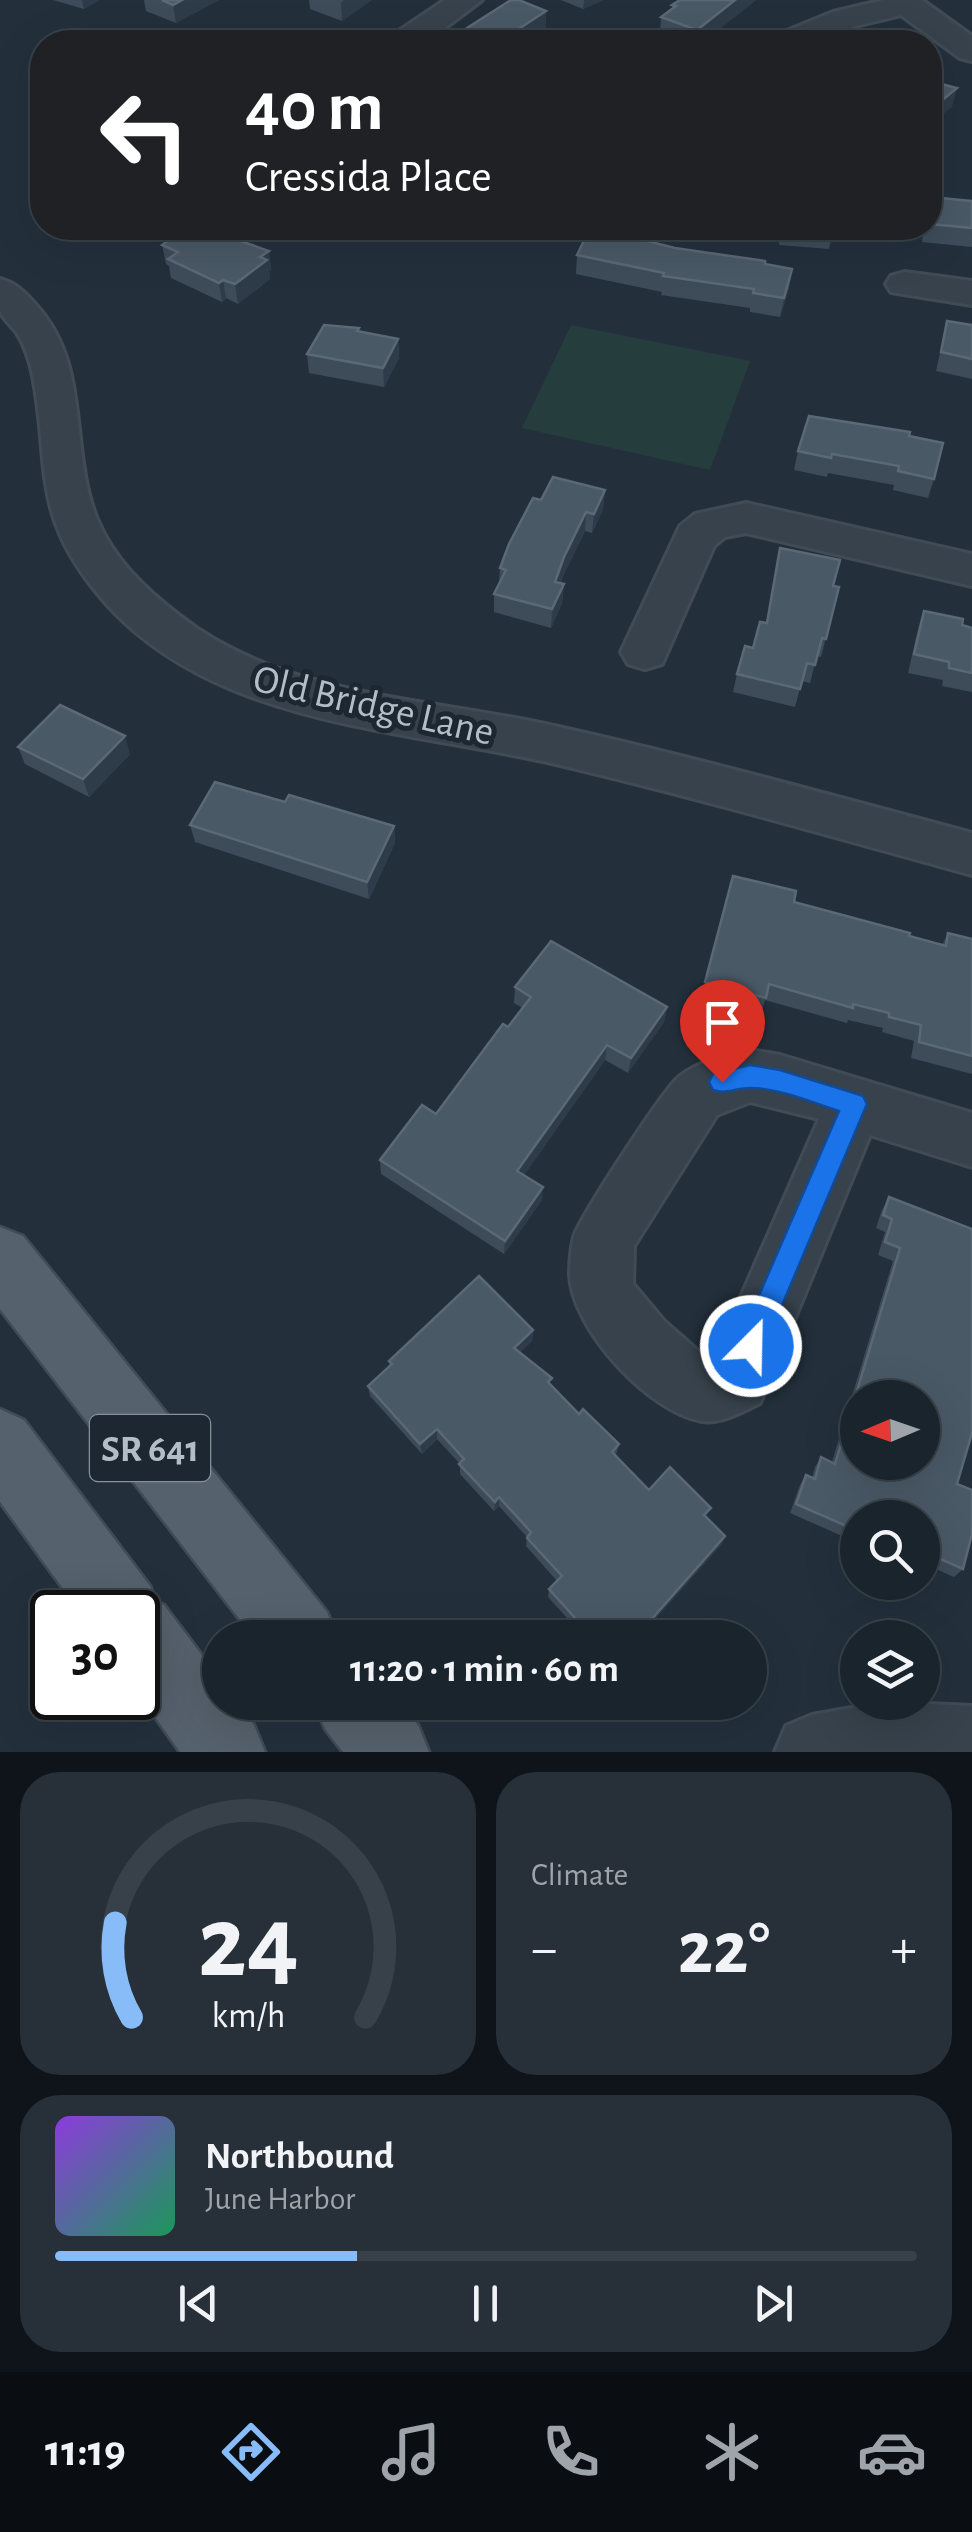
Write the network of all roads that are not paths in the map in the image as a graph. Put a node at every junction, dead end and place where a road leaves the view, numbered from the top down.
1 (466, 0) edge
2 (904, 2) edge
3 (422, 30) edge
4 (818, 30) edge
5 (972, 51) edge
6 (905, 284) dead end
7 (0, 291) edge
8 (972, 293) edge
9 (972, 570) edge
10 (645, 652) dead end
11 (972, 854) edge
12 (854, 1104) junction
13 (972, 1140) edge
14 (0, 1258) edge
15 (0, 1444) edge
16 (108, 1590) edge
17 (286, 1620) edge
18 (160, 1661) edge
19 (366, 1720) edge
20 (972, 1742) edge
21 (227, 1752) edge
22 (391, 1752) edge
23 (812, 1752) edge

1 - 3 street
2 - 4 street
2 - 5 street
6 - 8 street
7 - 11 street, Old Bridge Lane
9 - 10 street
12 - 12 street
12 - 13 street
14 - 17 main road, SR 641
15 - 16 main road, SR 641
18 - 21 main road
19 - 22 main road
20 - 23 street

